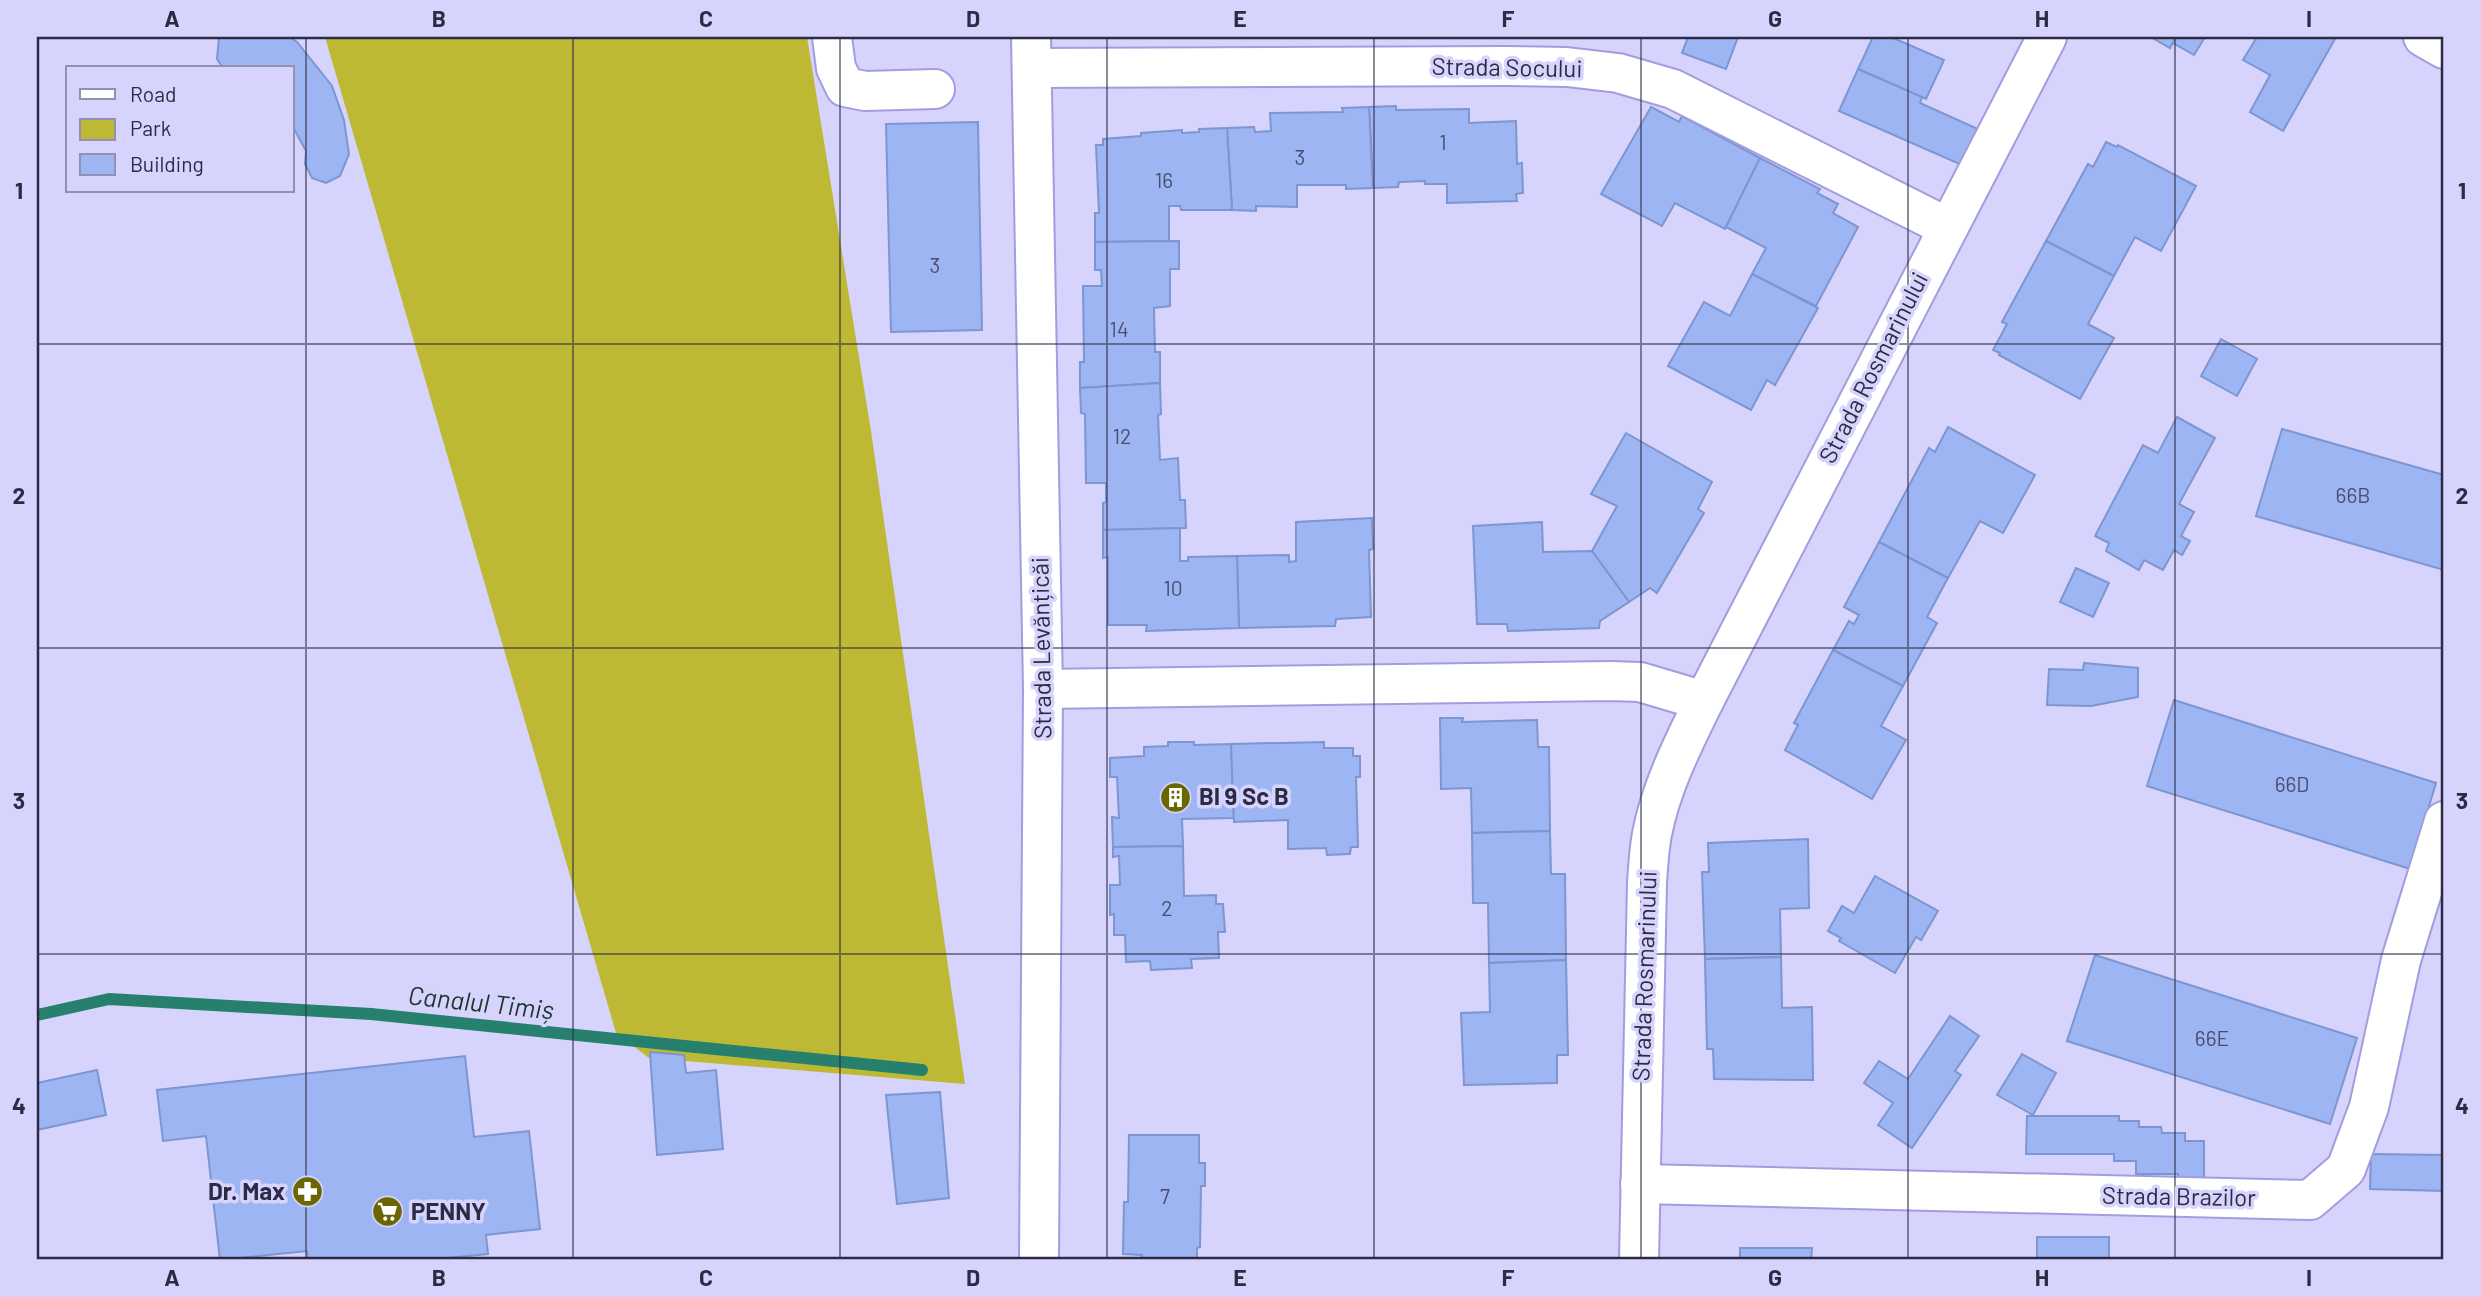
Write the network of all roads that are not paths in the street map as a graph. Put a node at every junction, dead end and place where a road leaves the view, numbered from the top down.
1 (832, 37) edge
2 (2047, 37) edge
3 (2423, 37) edge
4 (2444, 49) edge
5 (1032, 52) edge
6 (935, 89) dead end
7 (1947, 227) junction
8 (1043, 689) junction
9 (1704, 701) junction
10 (2444, 821) edge
11 (1640, 1184) junction
12 (1039, 1260) edge
13 (1639, 1260) edge

1 - 6 street
2 - 7 street, Strada Rosmarinului
3 - 4 street
5 - 7 street, Strada Socului
5 - 8 street, Strada Levănțicăi
7 - 9 street, Strada Rosmarinului
8 - 9 street
8 - 12 street, Strada Levănțicăi
9 - 11 street, Strada Rosmarinului
10 - 11 street, Strada Brazilor
11 - 13 street, Strada Rosmarinului

